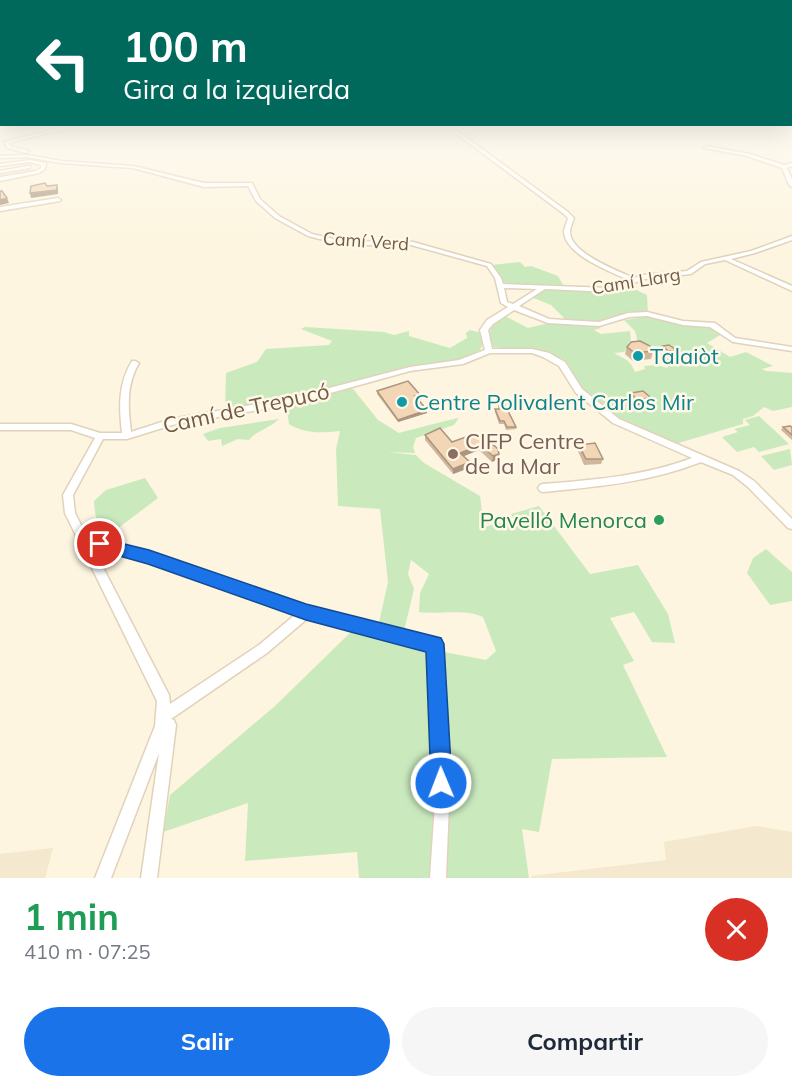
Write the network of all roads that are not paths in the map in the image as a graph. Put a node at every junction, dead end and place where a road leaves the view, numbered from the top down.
1 (44, 165) edge
2 (113, 165) edge
3 (501, 165) edge
4 (778, 165) edge
5 (789, 165) edge
6 (28, 167) dead end
7 (784, 167) junction
8 (0, 172) edge
9 (0, 179) edge
10 (792, 184) edge
11 (58, 200) dead end
12 (0, 210) edge
13 (792, 238) edge
14 (725, 258) junction
15 (635, 281) junction
16 (502, 286) junction
17 (544, 287) junction
18 (792, 289) edge
19 (512, 306) junction
20 (792, 349) edge
21 (489, 351) junction
22 (135, 363) dead end
23 (0, 427) edge
24 (100, 436) junction
25 (127, 436) junction
26 (701, 458) junction
27 (543, 488) dead end
28 (792, 525) edge
29 (91, 556) junction
30 (306, 612) junction
31 (163, 721) junction
32 (103, 878) edge
33 (149, 878) edge
34 (438, 878) edge

1 - 9 street
2 - 16 street, Camí Verd
3 - 15 street
4 - 7 street
5 - 7 street
6 - 8 street
7 - 10 street
11 - 12 street
13 - 14 street, Camí Llarg
14 - 15 street, Camí Llarg
14 - 18 street
15 - 17 street, Camí Llarg
16 - 17 street, Camí Llarg
16 - 19 street, Camí Verd
17 - 19 street
19 - 20 street
19 - 21 street
21 - 25 street, Camí de Trepucó
21 - 26 street
22 - 25 street
23 - 24 street, Camí de Trepucó
24 - 25 street, Camí de Trepucó
24 - 29 street
26 - 27 street
26 - 28 street
29 - 30 street
29 - 31 street
30 - 31 street
30 - 34 street
31 - 32 street
31 - 33 street

